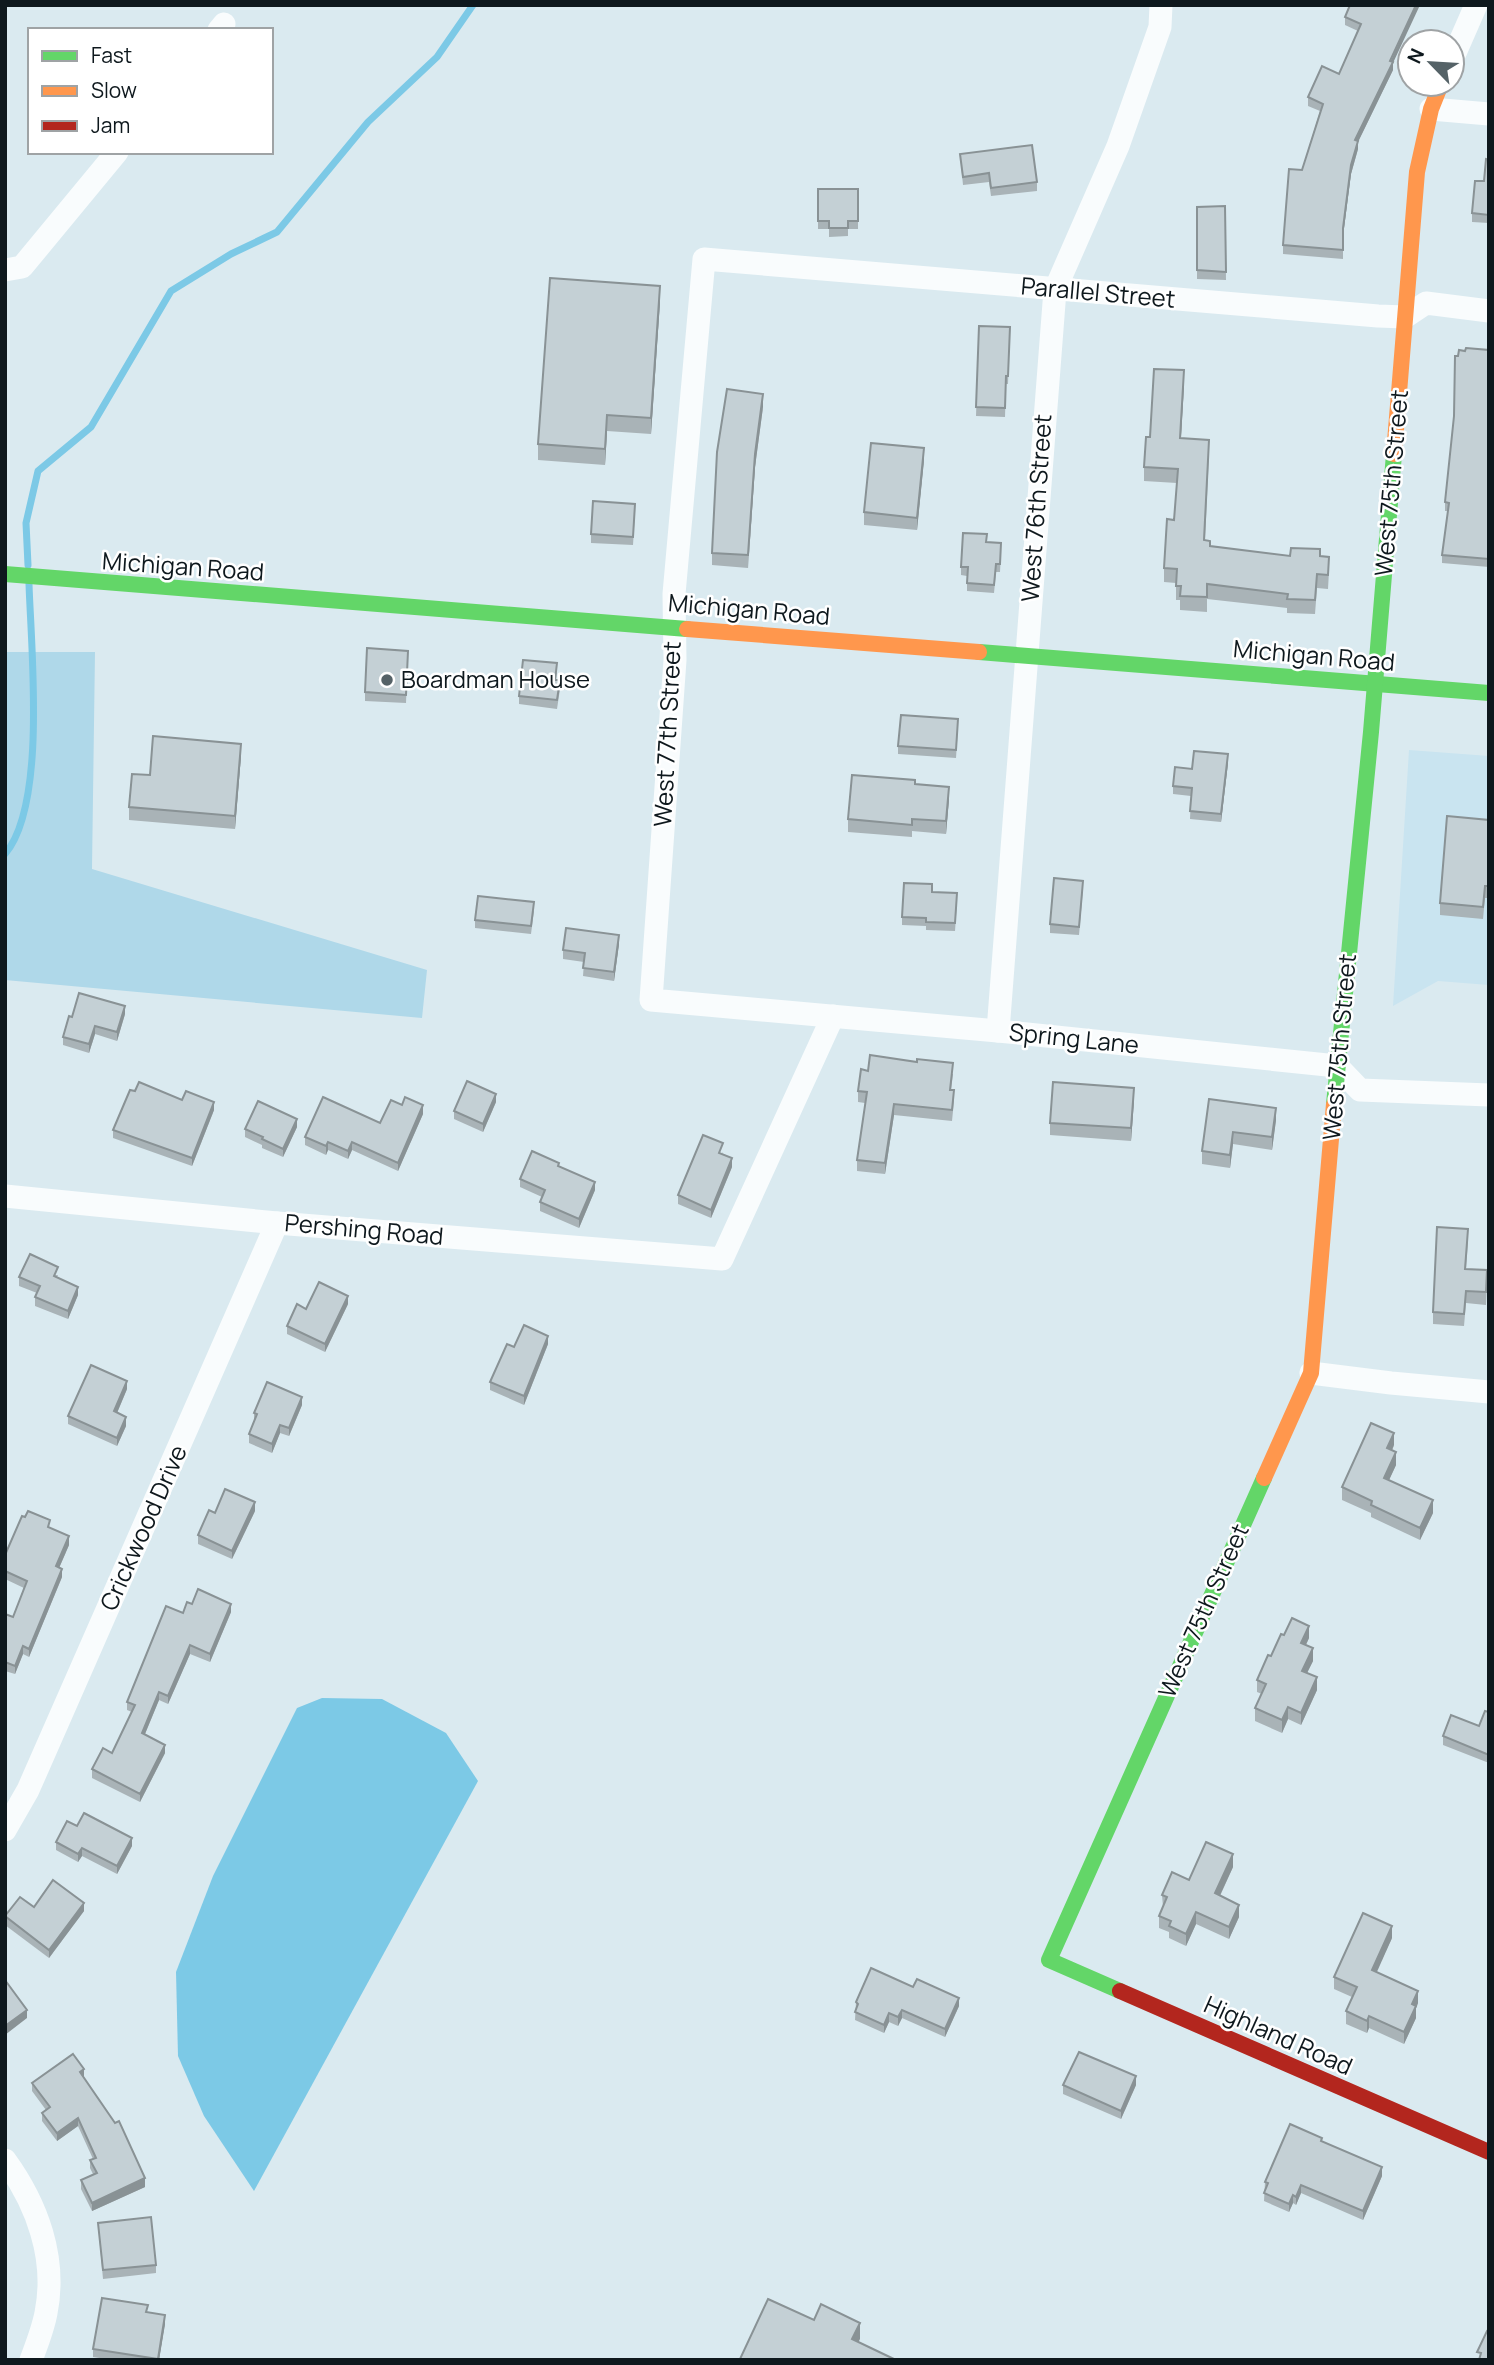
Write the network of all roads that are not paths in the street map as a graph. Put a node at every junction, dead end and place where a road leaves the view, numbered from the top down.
1 (1161, 5) edge
2 (1476, 5) edge
3 (1466, 28) edge
4 (1435, 98) edge
5 (1431, 109) junction
6 (1489, 114) edge
7 (115, 154) edge
8 (704, 258) joint
9 (5, 270) edge
10 (1055, 290) junction
11 (1489, 311) edge
12 (1405, 317) junction
13 (5, 574) edge
14 (674, 627) junction
15 (1026, 656) junction
16 (1375, 684) junction
17 (1489, 693) edge
18 (650, 1000) joint
19 (833, 1016) junction
20 (998, 1031) junction
21 (1337, 1066) junction
22 (1489, 1095) edge
23 (5, 1196) edge
24 (277, 1223) junction
25 (1311, 1373) junction
26 (1489, 1392) edge
27 (5, 1830) edge
28 (1049, 1960) joint
29 (1489, 2152) edge
30 (5, 2160) edge
31 (31, 2360) edge

1 - 10 street, West 76th Street
2 - 3 street
4 - 5 street, West 75th Street
5 - 6 street
5 - 12 street, West 75th Street
7 - 9 street
8 - 10 street, Parallel Street
8 - 14 street, West 77th Street
10 - 12 street, Parallel Street
10 - 15 street, West 76th Street
11 - 12 street, Parallel Street
12 - 16 street, West 75th Street
13 - 14 street, Michigan Road
14 - 15 street, Michigan Road
14 - 18 street, West 77th Street
15 - 16 street, Michigan Road
15 - 20 street, West 76th Street
16 - 17 street, Michigan Road
16 - 21 street, West 75th Street
18 - 19 street, Spring Lane
19 - 20 street, Spring Lane
19 - 24 street, Pershing Road
20 - 21 street, Spring Lane
21 - 22 street
21 - 25 street, West 75th Street
23 - 24 street, Pershing Road
24 - 27 street, Crickwood Drive
25 - 26 street
25 - 28 street, West 75th Street
28 - 29 street, Highland Road
30 - 31 street

